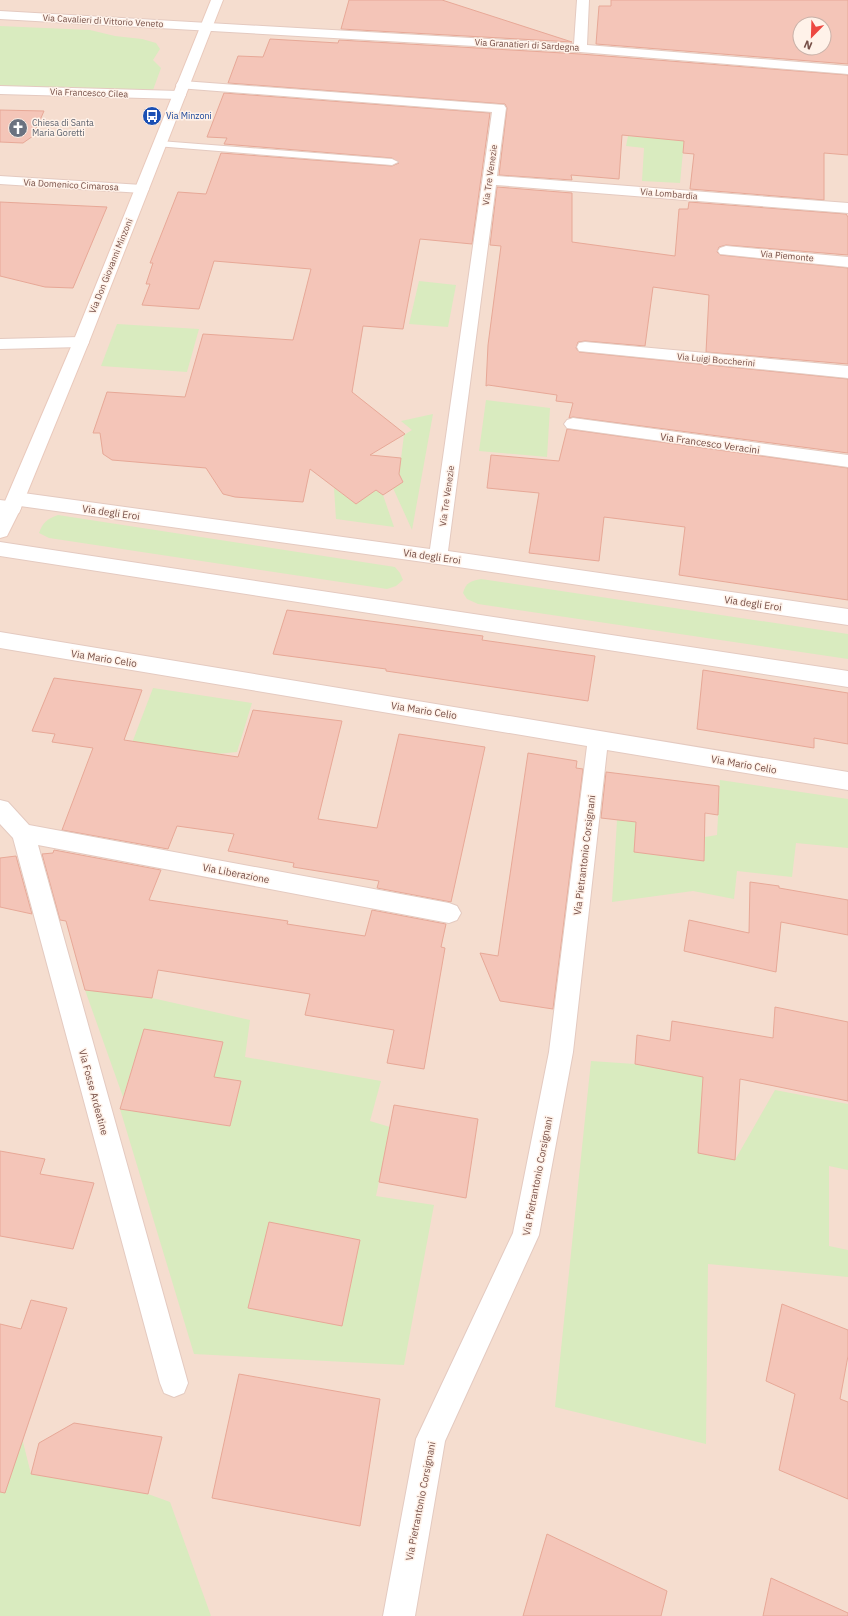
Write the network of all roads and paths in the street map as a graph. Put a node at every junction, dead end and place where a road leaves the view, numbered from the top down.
1 (217, 0) edge
2 (583, 0) edge
3 (0, 15) edge
4 (206, 26) junction
5 (580, 48) junction
6 (848, 70) edge
7 (0, 90) edge
8 (181, 90) junction
9 (160, 144) junction
10 (392, 162) dead end
11 (0, 180) edge
12 (490, 180) junction
13 (142, 189) junction
14 (848, 208) edge
15 (726, 251) dead end
16 (848, 262) edge
17 (81, 342) junction
18 (0, 344) edge
19 (585, 347) dead end
20 (848, 372) edge
21 (573, 424) dead end
22 (848, 461) edge
23 (9, 504) edge
24 (0, 531) edge
25 (0, 549) edge
26 (438, 557) junction
27 (848, 617) edge
28 (0, 640) edge
29 (848, 679) edge
30 (598, 739) junction
31 (848, 782) edge
32 (0, 809) edge
33 (23, 833) junction
34 (449, 913) dead end
35 (174, 1383) dead end
36 (399, 1616) edge

1 - 4 street, Via Don Giovanni Minzoni
2 - 5 street
3 - 4 street, Via Cavalieri di Vittorio Veneto
4 - 5 street, Via Granatieri di Sardegna
4 - 8 street, Via Don Giovanni Minzoni
5 - 6 street, Via Granatieri di Sardegna
7 - 8 street, Via Francesco Cilea
8 - 9 street, Via Don Giovanni Minzoni
8 - 12 street, Via Tre Venezie
9 - 10 lane
9 - 13 street, Via Don Giovanni Minzoni
11 - 13 street, Via Domenico Cimarosa
12 - 14 street, Via Lombardia
12 - 26 street, Via Tre Venezie
13 - 17 street, Via Don Giovanni Minzoni
15 - 16 street, Via Piemonte
17 - 18 street
17 - 23 street, Via Don Giovanni Minzoni
19 - 20 street, Via Luigi Boccherini
21 - 22 street, Via Francesco Veracini
23 - 24 street, Via Don Giovanni Minzoni
23 - 26 street, Via degli Eroi
25 - 29 street
26 - 27 street, Via degli Eroi
28 - 30 street, Via Mario Celio
30 - 31 street, Via Mario Celio
30 - 36 street, Via Pietrantonio Corsignani
32 - 33 street, Via Fosse Ardeatine
33 - 34 street, Via Liberazione
33 - 35 street, Via Fosse Ardeatine

